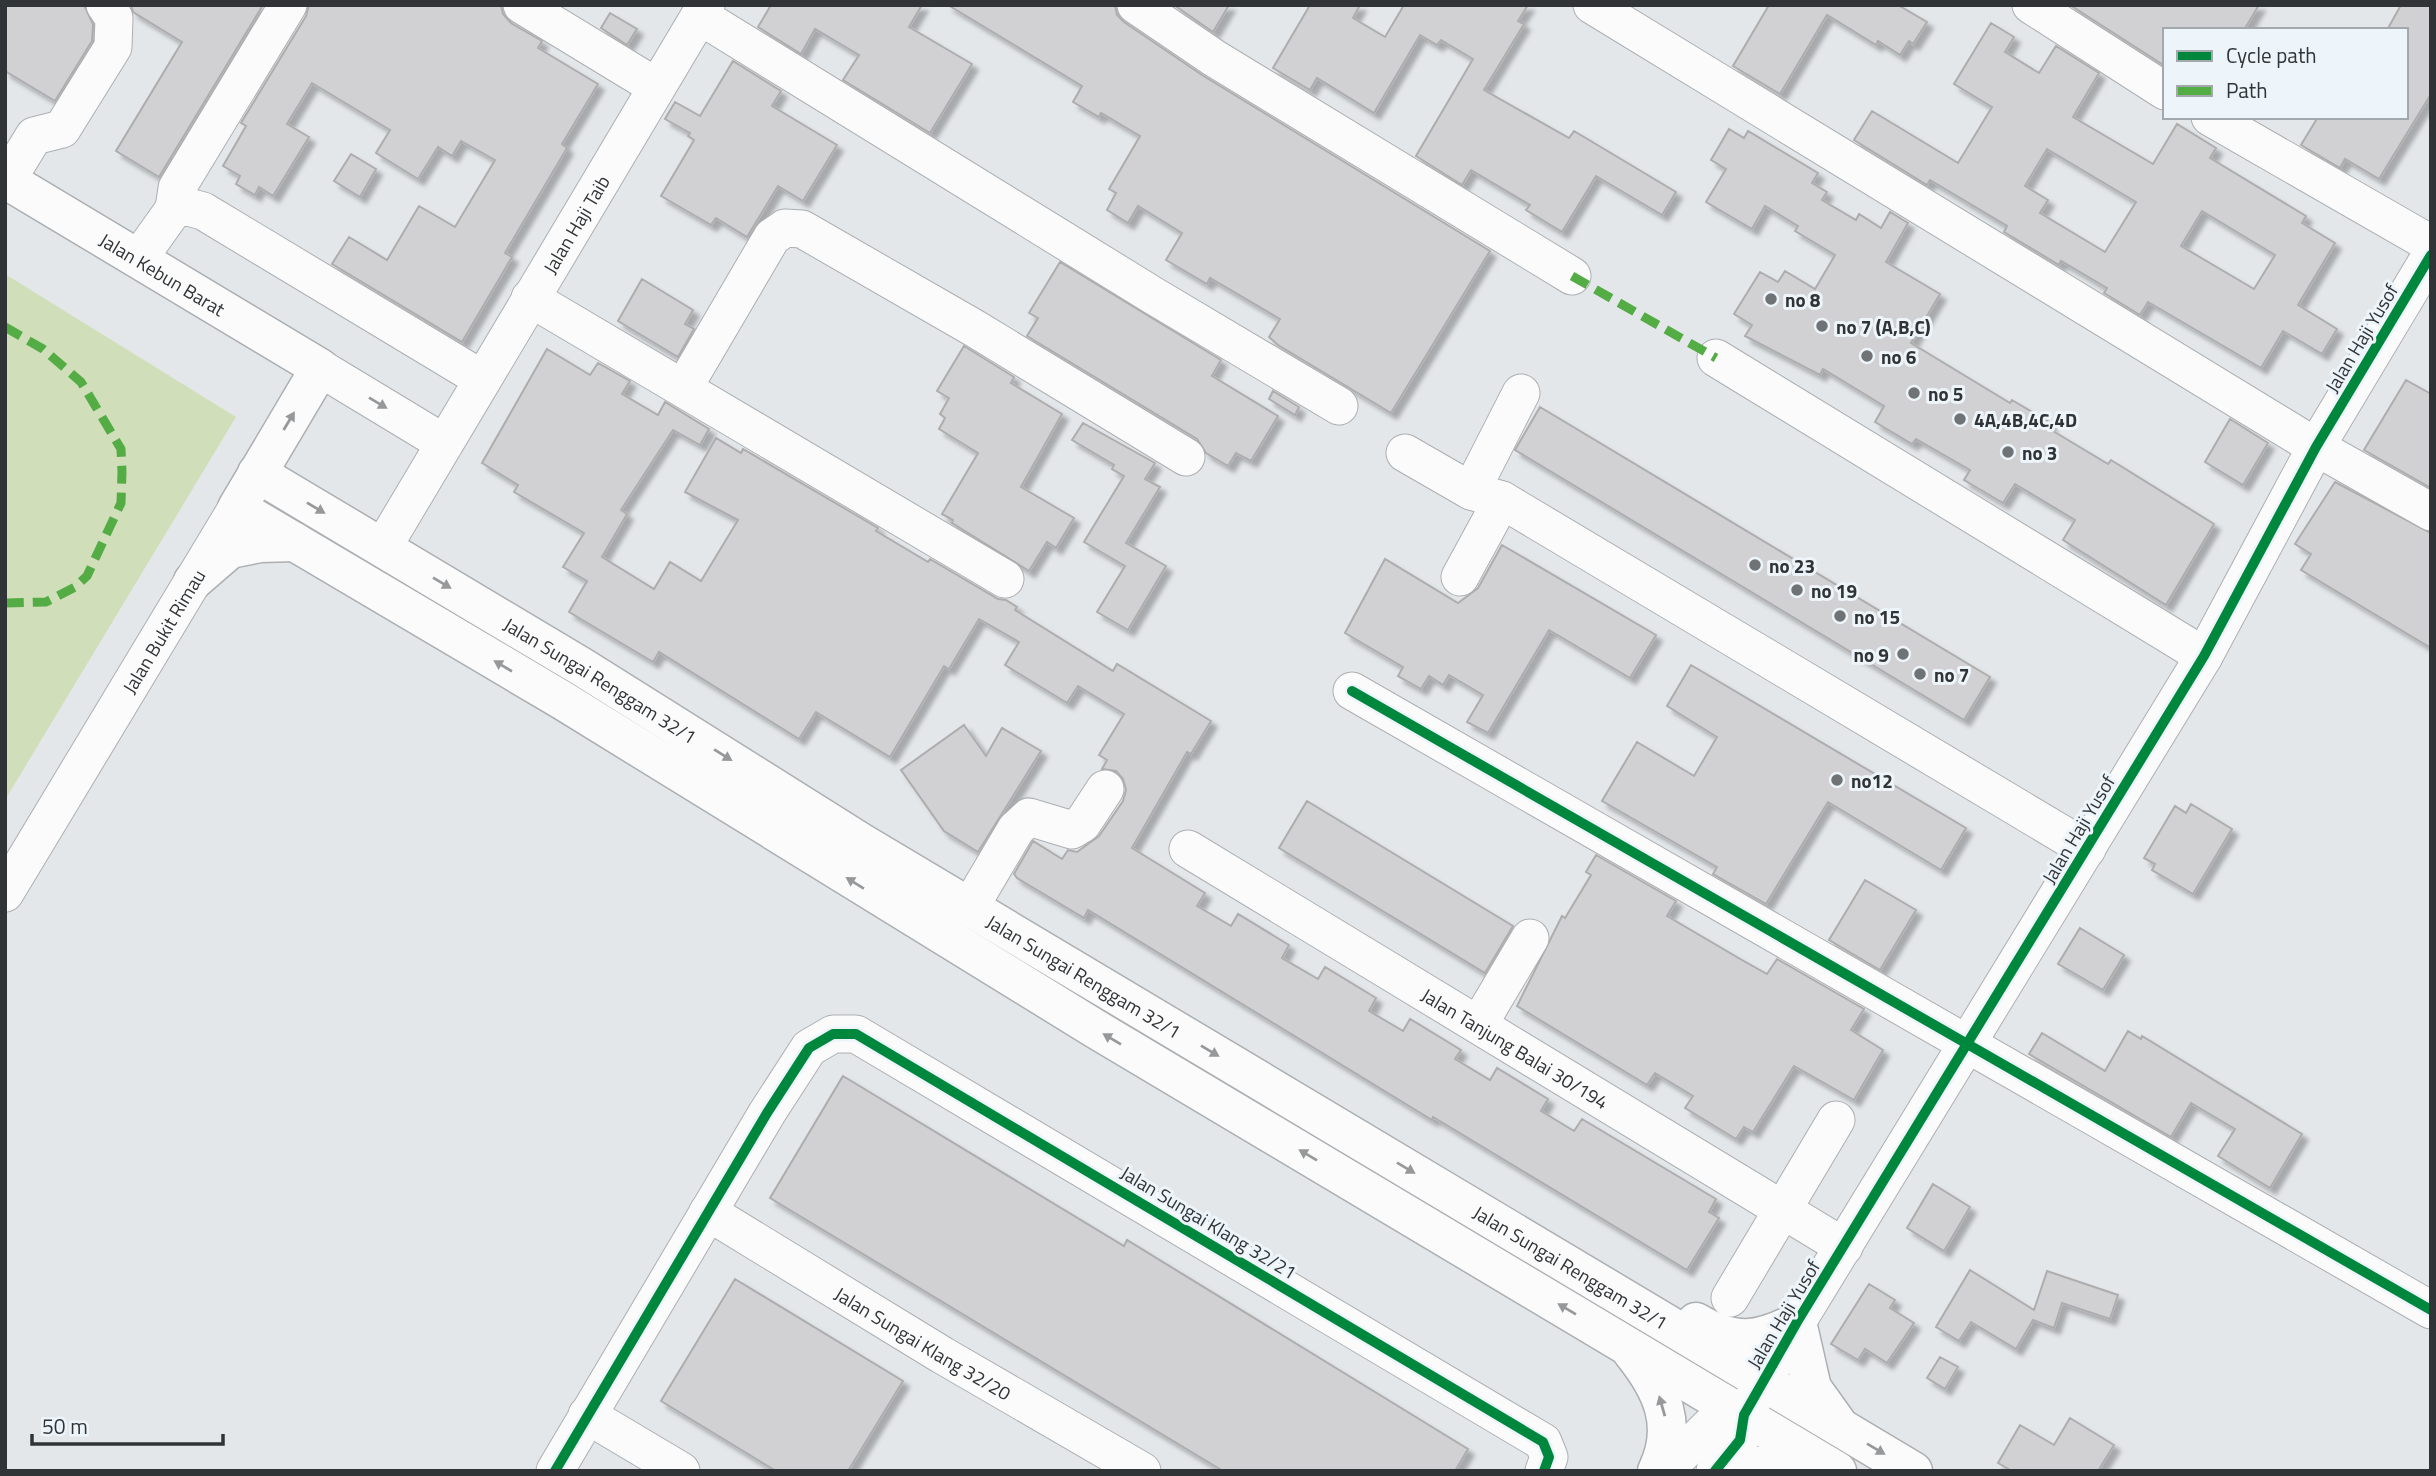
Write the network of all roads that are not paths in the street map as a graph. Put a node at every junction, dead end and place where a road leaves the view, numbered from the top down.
1 (105, 5) edge
2 (288, 5) edge
3 (522, 5) edge
4 (1136, 5) edge
5 (1592, 5) edge
6 (2031, 5) edge
7 (703, 11) edge
8 (655, 86) junction
9 (2163, 90) edge
10 (2213, 119) edge
11 (6, 180) edge
12 (174, 209) junction
13 (2431, 244) edge
14 (2431, 255) edge
15 (139, 258) junction
16 (1572, 276) dead end
17 (530, 298) junction
18 (1716, 358) dead end
19 (320, 369) junction
20 (482, 379) junction
21 (684, 387) junction
22 (1521, 393) dead end
23 (1339, 405) dead end
24 (444, 443) junction
25 (2316, 447) junction
26 (1405, 453) dead end
27 (1186, 457) dead end
28 (257, 473) junction
29 (1487, 496) junction
30 (237, 508) junction
31 (2431, 512) edge
32 (295, 542) junction
33 (383, 547) junction
34 (1460, 577) dead end
35 (1005, 579) dead end
36 (193, 581) junction
37 (2204, 656) junction
38 (582, 667) junction
39 (1352, 691) dead end
40 (562, 701) junction
41 (1105, 789) dead end
42 (1188, 849) dead end
43 (2087, 849) junction
44 (916, 875) junction
45 (5, 893) edge
46 (970, 908) junction
47 (898, 909) junction
48 (1530, 938) dead end
49 (1479, 1024) junction
50 (1966, 1044) junction
51 (1836, 1120) dead end
52 (1451, 1196) junction
53 (1783, 1211) junction
54 (708, 1212) junction
55 (1844, 1247) junction
56 (1730, 1298) dead end
57 (2431, 1310) edge
58 (1797, 1322) junction
59 (1625, 1343) junction
60 (1753, 1399) junction
61 (587, 1415) junction
62 (1839, 1426) junction
63 (1544, 1456) edge
64 (555, 1471) edge
65 (681, 1471) edge
66 (1142, 1471) edge
67 (1657, 1471) edge
68 (1664, 1471) edge
69 (1714, 1471) edge
70 (1742, 1471) edge
71 (1821, 1471) edge
72 (1837, 1471) edge
73 (1913, 1471) edge

1 - 11 street
2 - 12 street
3 - 8 street
4 - 16 street
5 - 25 street
6 - 9 street
7 - 8 street, Jalan Haji Taib
7 - 23 street
8 - 17 street, Jalan Haji Taib
10 - 13 street
11 - 15 main road, Jalan Kebun Barat
12 - 15 street
12 - 20 street
14 - 25 street, Jalan Haji Yusof
15 - 19 main road, Jalan Kebun Barat
17 - 20 street, Jalan Haji Taib
17 - 21 street
18 - 37 street
19 -> 24 street
28 -> 19 main road, Jalan Bukit Rimau
20 - 24 street, Jalan Haji Taib
21 - 27 street
21 - 35 street
22 - 29 street
24 - 33 street, Jalan Haji Taib
25 - 31 street
25 - 37 street, Jalan Haji Yusof
26 - 29 street
28 - 30 main road, Jalan Bukit Rimau
28 -> 33 main road, Jalan Sungai Renggam 32/1
29 - 34 street
29 - 43 street
30 - 32 main road, Jalan Sungai Renggam 32/1
30 - 36 street, Jalan Bukit Rimau
32 - 36 main road
40 -> 32 main road, Jalan Sungai Renggam 32/1
33 -> 38 main road, Jalan Sungai Renggam 32/1
36 - 45 street, Jalan Bukit Rimau
37 - 43 street, Jalan Haji Yusof
38 - 40 main road
38 -> 44 main road, Jalan Sungai Renggam 32/1
39 - 50 street
47 -> 40 main road, Jalan Sungai Renggam 32/1
41 - 46 street
42 - 49 street, Jalan Tanjung Balai 30/194
43 - 50 street, Jalan Haji Yusof
44 - 46 main road, Jalan Sungai Renggam 32/1
44 - 47 main road
46 -> 52 main road, Jalan Sungai Renggam 32/1
59 -> 47 main road, Jalan Sungai Renggam 32/1
48 - 49 street
49 - 53 street, Jalan Tanjung Balai 30/194
50 - 55 street, Jalan Haji Yusof
50 - 57 street
51 - 53 street
52 - 58 main road
52 - 60 main road, Jalan Sungai Renggam 32/1
53 - 55 street, Jalan Tanjung Balai 30/194
53 - 56 street
54 - 61 street
54 - 63 street, Jalan Sungai Klang 32/21
54 - 66 street, Jalan Sungai Klang 32/20
55 - 58 street, Jalan Haji Yusof
58 - 60 street, Jalan Haji Yusof
58 - 62 main road
59 - 60 main road, Jalan Sungai Renggam 32/1
67 -> 59 main road
60 - 62 main road, Jalan Sungai Renggam 32/1
60 - 68 street
60 - 69 street
60 - 72 main road, Jalan Sungai Renggam 32/1
61 - 64 street
61 - 65 street
62 -> 73 main road, Jalan Sungai Renggam 32/1
70 - 71 main road

